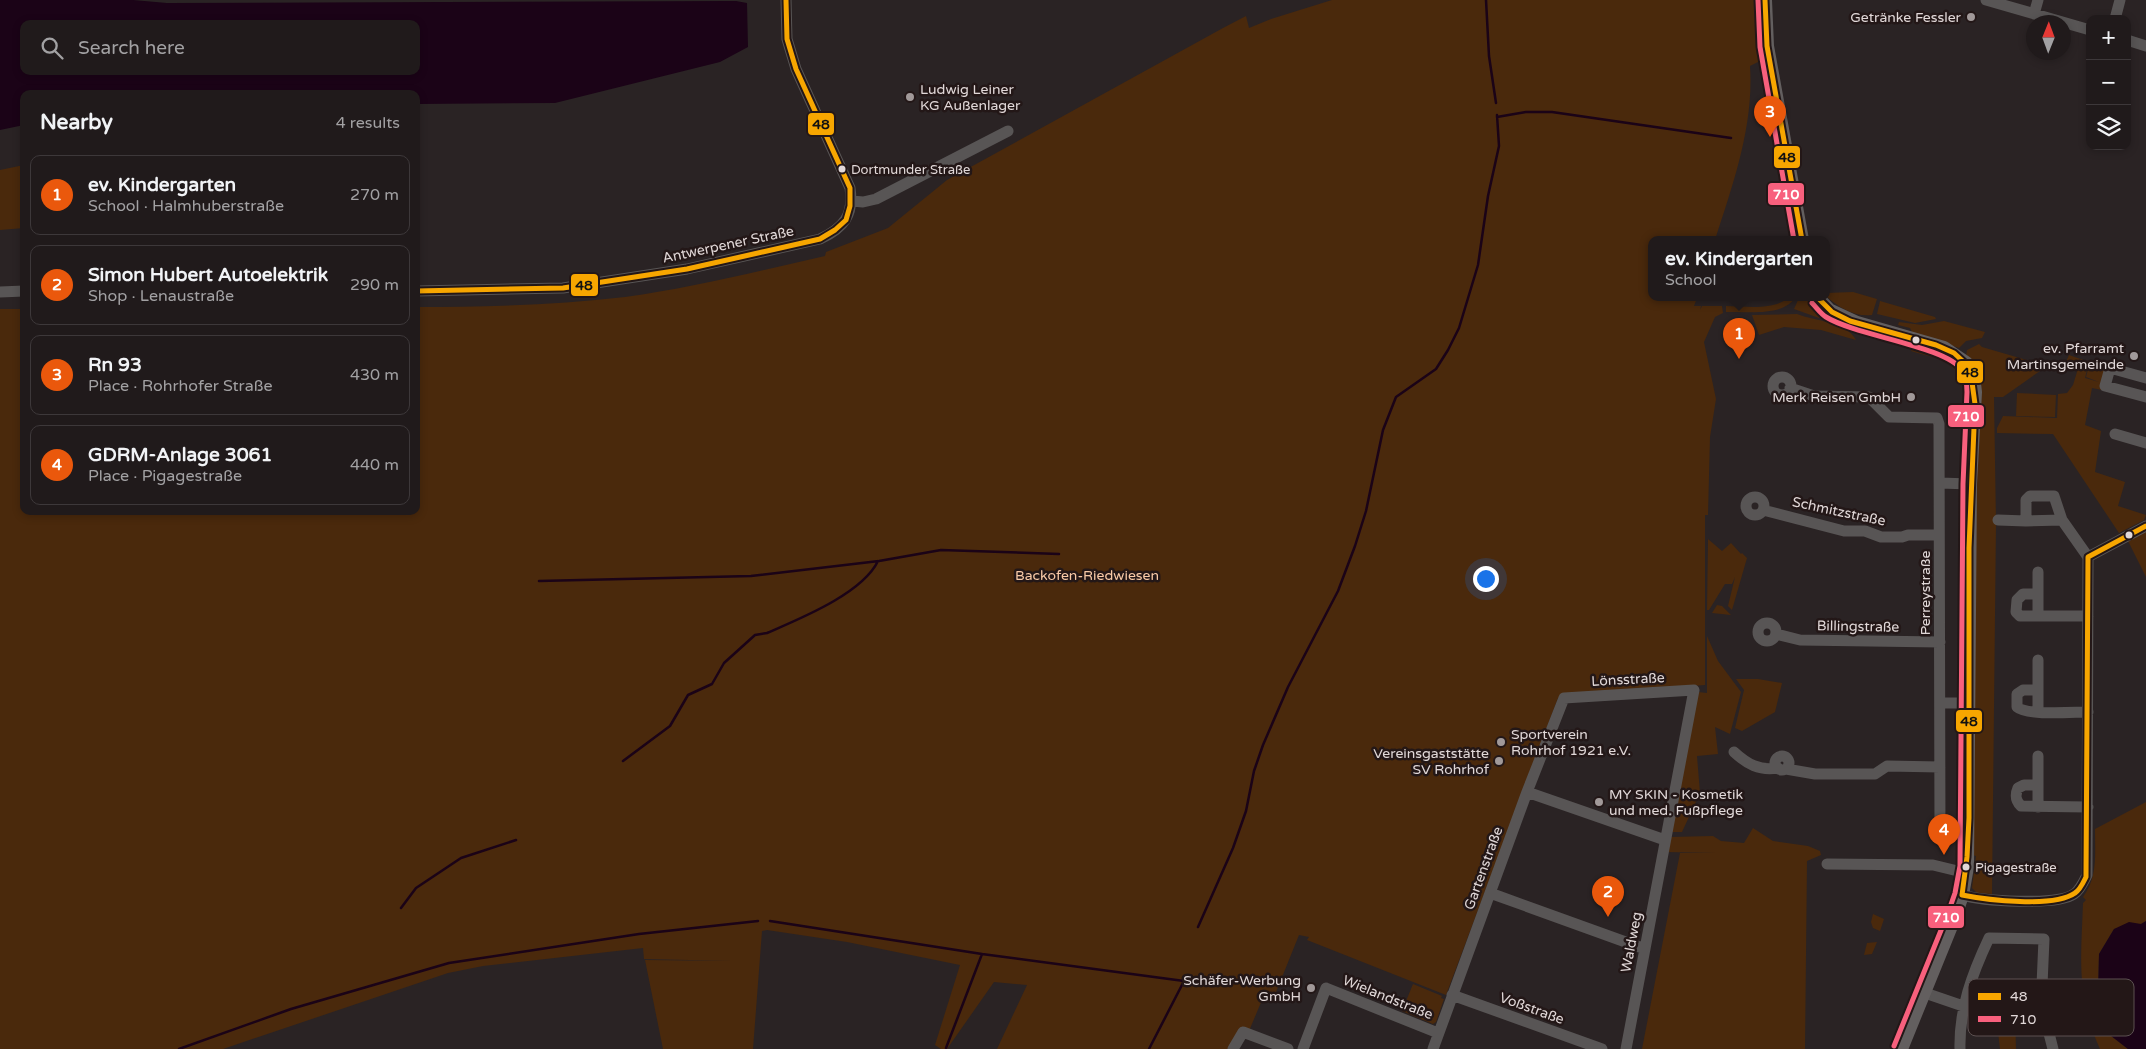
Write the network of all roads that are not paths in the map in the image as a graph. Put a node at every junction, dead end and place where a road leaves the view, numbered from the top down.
1 (786, 0) edge
2 (1765, 0) edge
3 (1986, 0) edge
4 (2038, 0) edge
5 (2120, 0) edge
6 (2034, 14) junction
7 (2116, 15) edge
8 (2086, 29) edge
9 (2131, 41) edge
10 (2146, 46) edge
11 (1008, 131) dead end
12 (852, 201) junction
13 (1801, 236) edge
14 (20, 291) edge
15 (420, 291) edge
16 (0, 292) edge
17 (1821, 301) edge
18 (2146, 378) edge
19 (1790, 388) dead end
20 (2146, 398) edge
21 (2114, 434) dead end
22 (2146, 443) edge
23 (1940, 483) junction
24 (1970, 484) junction
25 (1763, 510) dead end
26 (1998, 520) dead end
27 (2062, 520) junction
28 (2026, 521) junction
29 (2146, 526) edge
30 (1939, 535) junction
31 (2088, 557) junction
32 (2038, 572) dead end
33 (2038, 594) junction
34 (2038, 616) junction
35 (2088, 616) junction
36 (1776, 634) dead end
37 (1940, 642) junction
38 (2038, 660) dead end
39 (1694, 690) joint
40 (2038, 690) junction
41 (1564, 698) joint
42 (1940, 703) junction
43 (1969, 703) junction
44 (2038, 712) junction
45 (2088, 712) junction
46 (1734, 752) dead end
47 (2038, 756) dead end
48 (1940, 768) junction
49 (2038, 785) junction
50 (1527, 792) junction
51 (2038, 807) junction
52 (2088, 808) junction
53 (1940, 838) dead end
54 (1665, 840) junction
55 (1827, 864) dead end
56 (1966, 873) junction
57 (1490, 893) junction
58 (1962, 895) junction
59 (1645, 949) junction
60 (1972, 979) edge
61 (2042, 979) edge
62 (1968, 991) edge
63 (1925, 993) junction
64 (1452, 995) junction
65 (1963, 1006) junction
66 (1438, 1033) junction
67 (2050, 1036) edge
68 (1233, 1049) edge
69 (1288, 1049) edge
70 (1303, 1049) edge
71 (1433, 1049) edge
72 (1602, 1049) edge
73 (1626, 1049) edge
74 (1901, 1049) edge
75 (1960, 1049) edge
76 (2053, 1049) edge

1 - 12 street
2 - 13 main road
3 - 6 street
4 - 6 street
5 - 7 street
6 - 8 street
9 - 10 street
11 - 12 street
12 - 15 street, Antwerpener Straße
14 - 16 street
17 - 24 main road
18 - 20 street
19 - 23 street, Perreystraße
21 - 22 street
23 - 24 street
23 - 30 street, Perreystraße
24 - 43 main road
25 - 30 street, Schmitzstraße
26 - 28 street
27 - 28 street
27 - 28 street
27 - 31 street
29 - 31 street
30 - 37 street, Perreystraße
31 - 35 street
32 - 33 street
33 - 34 street
33 - 34 street
34 - 35 street
35 - 45 street
36 - 37 street, Billingstraße
37 - 42 street, Perreystraße
38 - 40 street
39 - 41 street, Lönsstraße
39 - 54 street, Waldweg
40 - 44 street
40 - 44 street
41 - 50 street, Gartenstraße
42 - 43 street
42 - 48 street, Perreystraße
43 - 56 main road
44 - 45 street
45 - 52 street
46 - 48 street
47 - 49 street
48 - 53 street, Perreystraße
49 - 51 street
49 - 51 street
50 - 54 street
50 - 57 street, Gartenstraße
51 - 52 street
52 - 58 street
54 - 59 street, Waldweg
55 - 56 street
56 - 58 main road
57 - 59 street
57 - 64 street, Gartenstraße
58 - 63 main road
59 - 73 street, Waldweg
60 - 61 street
62 - 65 street
63 - 65 street
63 - 74 main road
64 - 66 street, Gartenstraße
64 - 72 street, Voßstraße
65 - 75 street
66 - 70 street, Wielandstraße
66 - 71 street, Gartenstraße
67 - 76 street
68 - 69 street

